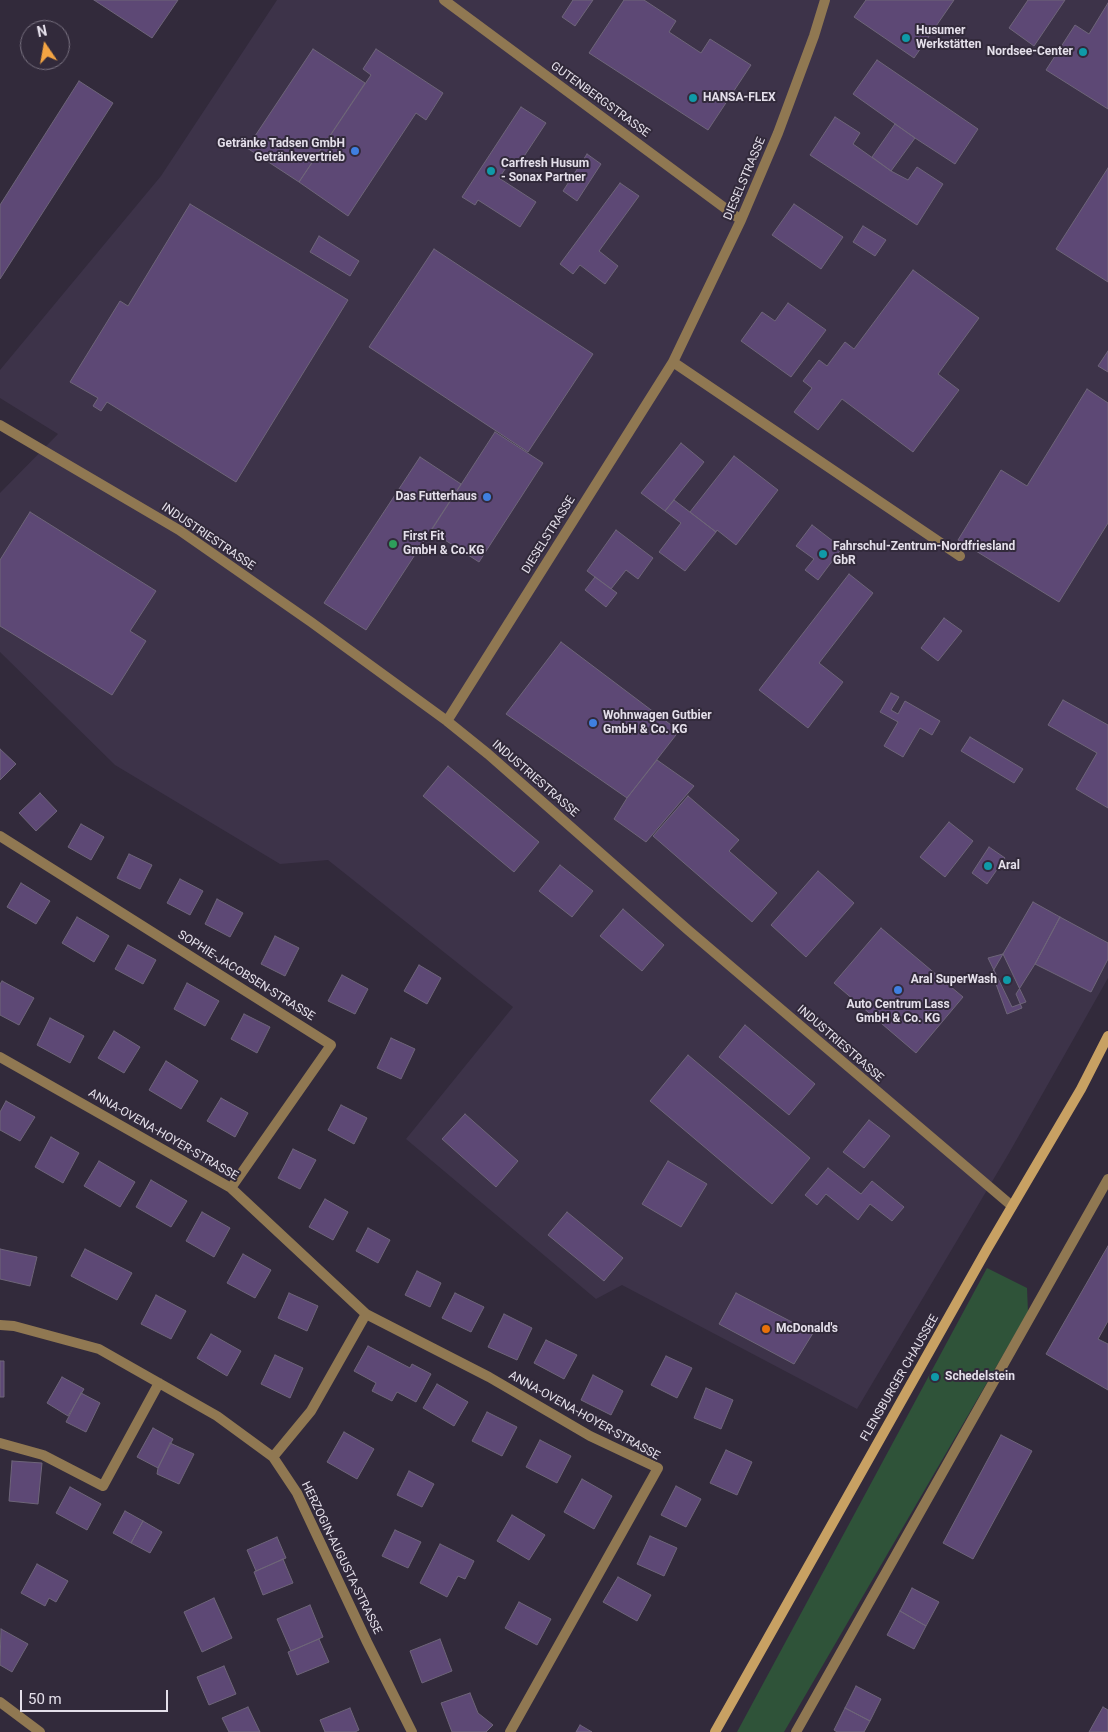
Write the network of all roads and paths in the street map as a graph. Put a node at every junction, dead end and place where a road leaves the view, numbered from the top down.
1 (444, 0) edge
2 (825, 0) edge
3 (741, 220) junction
4 (673, 362) junction
5 (0, 425) edge
6 (960, 556) dead end
7 (447, 721) junction
8 (0, 836) edge
9 (1108, 1036) edge
10 (0, 1057) edge
11 (1108, 1179) edge
12 (231, 1188) junction
13 (1012, 1206) junction
14 (366, 1314) junction
15 (0, 1325) edge
16 (159, 1383) junction
17 (0, 1443) edge
18 (273, 1457) junction
19 (0, 1702) edge
20 (40, 1732) edge
21 (412, 1732) edge
22 (510, 1732) edge
23 (714, 1732) edge
24 (796, 1732) edge

1 - 3 street, GUTENBERGSTRASSE
2 - 3 street, DIESELSTRASSE
3 - 4 street, DIESELSTRASSE
4 - 6 street
4 - 7 street, DIESELSTRASSE
5 - 7 street, INDUSTRIESTRASSE
7 - 13 street, INDUSTRIESTRASSE
8 - 12 street, SOPHIE-JACOBSEN-STRASSE
9 - 13 main road, FLENSBURGER CHAUSSEE
10 - 12 street, ANNA-OVENA-HOYER-STRASSE
11 - 24 street
12 - 14 street, ANNA-OVENA-HOYER-STRASSE
13 - 23 main road, FLENSBURGER CHAUSSEE
14 - 18 street
14 - 22 street, ANNA-OVENA-HOYER-STRASSE
15 - 16 street, HERZOGIN-AUGUSTA-STRASSE
16 - 17 street
16 - 18 street, HERZOGIN-AUGUSTA-STRASSE
18 - 21 street, HERZOGIN-AUGUSTA-STRASSE
19 - 20 street

